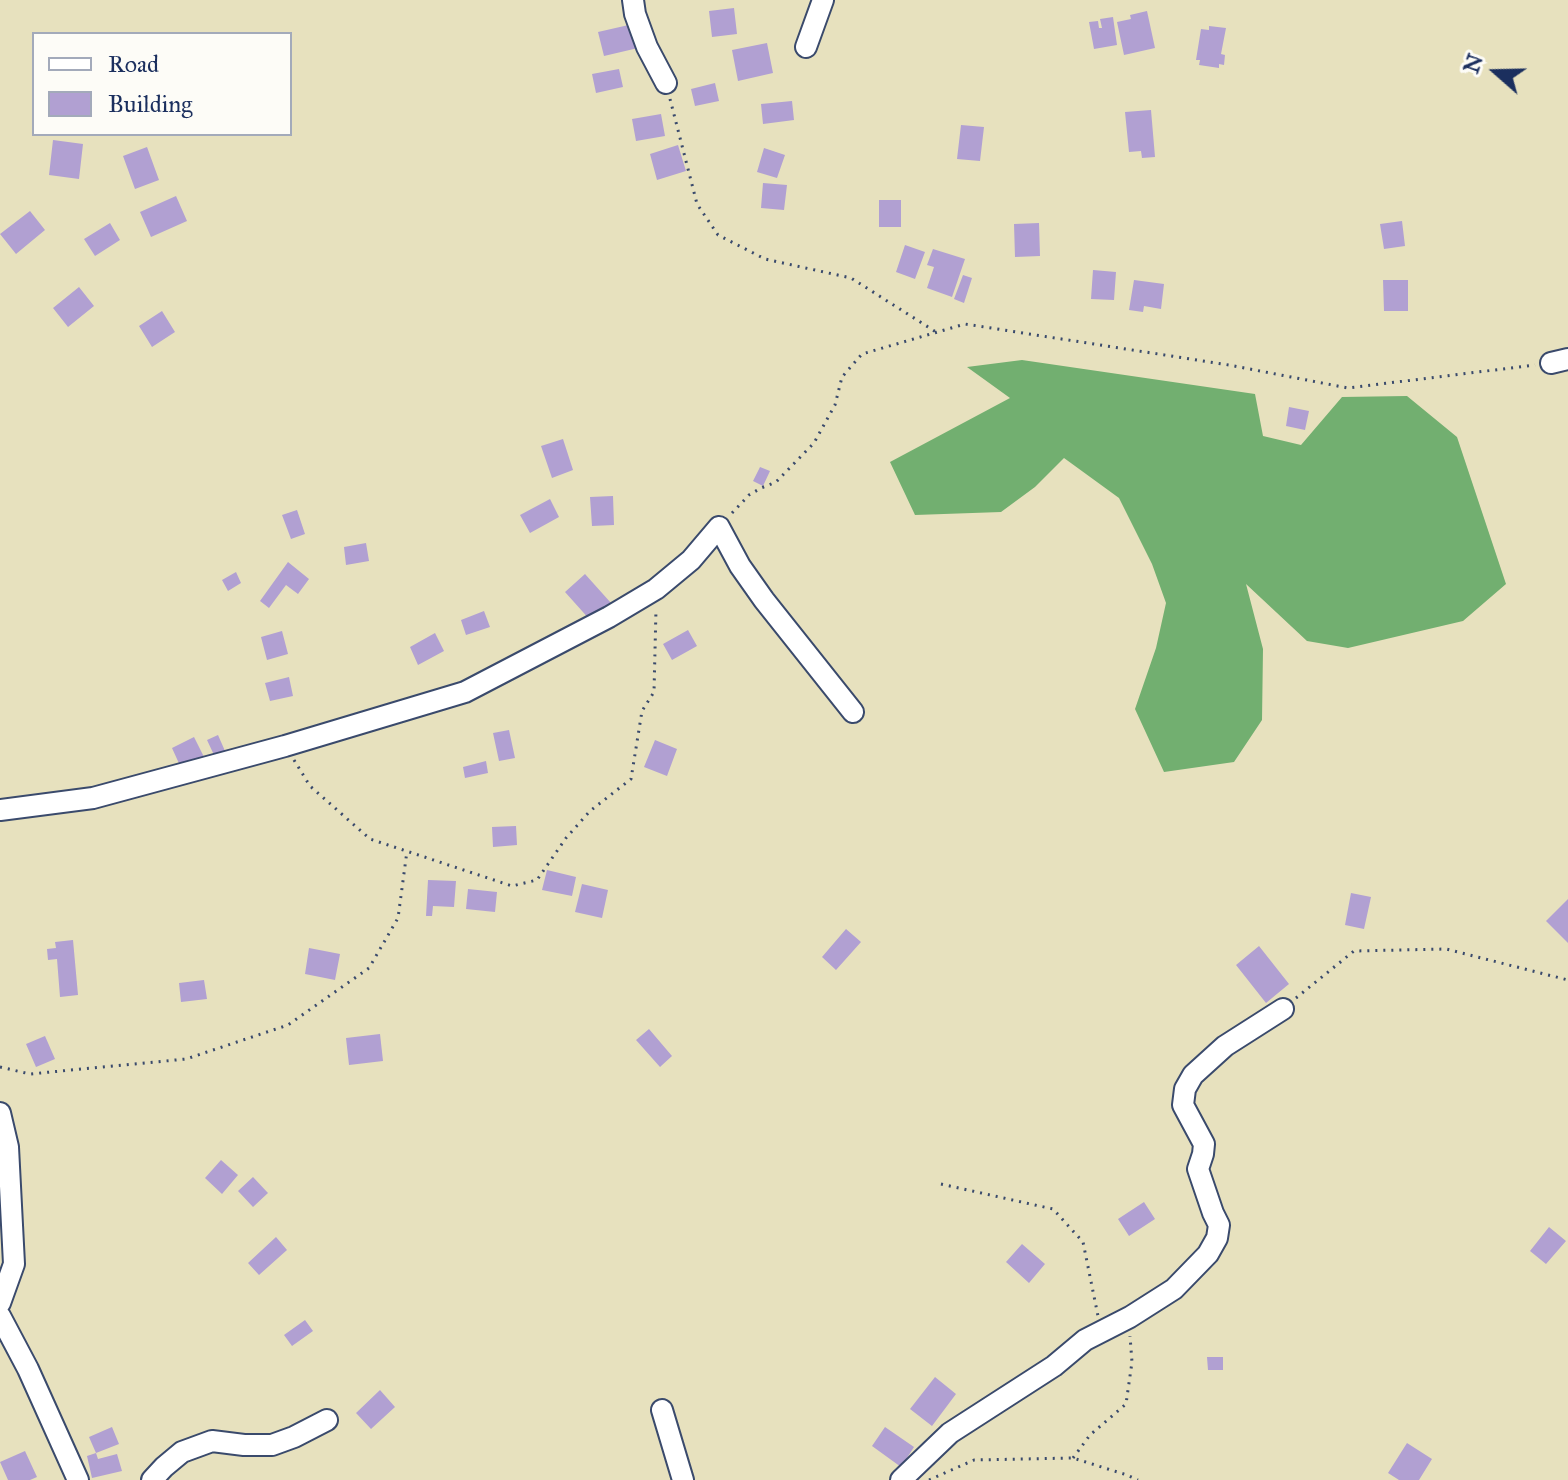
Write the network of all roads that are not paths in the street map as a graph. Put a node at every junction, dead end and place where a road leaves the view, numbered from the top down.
1 (633, 0) edge
2 (823, 0) edge
3 (806, 47) dead end
4 (666, 83) road end
5 (853, 712) dead end
6 (0, 810) edge
7 (1283, 1009) road end
8 (0, 1113) edge
9 (0, 1303) edge
10 (0, 1316) edge
11 (662, 1410) dead end
12 (327, 1420) dead end
13 (78, 1480) edge
14 (152, 1480) edge
15 (683, 1480) edge
16 (901, 1480) edge

1 - 4 street
2 - 3 street
5 - 6 street
7 - 16 street
8 - 9 street
10 - 13 street
11 - 15 street
12 - 14 street

